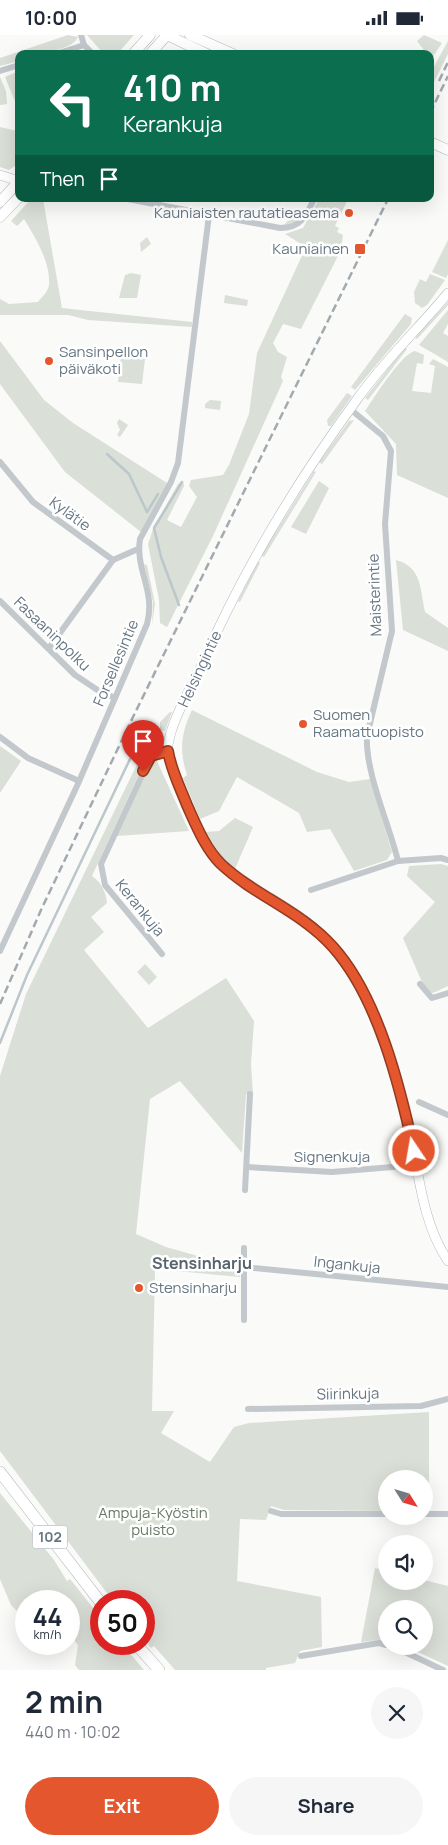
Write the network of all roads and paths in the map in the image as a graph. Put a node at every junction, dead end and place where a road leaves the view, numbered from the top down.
1 (81, 35) edge
2 (150, 35) edge
3 (167, 35) edge
4 (190, 35) edge
5 (84, 45) junction
6 (68, 50) edge
7 (89, 50) edge
8 (137, 50) edge
9 (154, 50) edge
10 (199, 50) edge
11 (224, 50) edge
12 (15, 66) edge
13 (0, 71) edge
14 (434, 144) edge
15 (448, 150) edge
16 (0, 175) edge
17 (15, 180) edge
18 (15, 186) edge
19 (15, 201) edge
20 (143, 202) edge
21 (312, 202) edge
22 (0, 203) edge
23 (210, 215) junction
24 (0, 217) edge
25 (448, 293) edge
26 (350, 409) junction
27 (0, 462) edge
28 (138, 549) junction
29 (113, 560) junction
30 (0, 601) edge
31 (49, 648) junction
32 (115, 698) junction
33 (0, 737) edge
34 (168, 751) junction
35 (79, 781) junction
36 (448, 860) edge
37 (398, 861) junction
38 (311, 890) dead end
39 (0, 951) edge
40 (162, 954) dead end
41 (420, 984) dead end
42 (448, 993) edge
43 (250, 1094) dead end
44 (419, 1102) dead end
45 (448, 1115) edge
46 (417, 1165) junction
47 (247, 1167) junction
48 (246, 1190) dead end
49 (244, 1248) dead end
50 (448, 1261) edge
51 (244, 1267) junction
52 (448, 1287) edge
53 (244, 1321) dead end
54 (448, 1399) edge
55 (248, 1409) dead end
56 (0, 1472) edge
57 (271, 1511) dead end
58 (378, 1514) edge
59 (433, 1514) edge
60 (448, 1514) edge
61 (91, 1590) edge
62 (378, 1643) edge
63 (146, 1655) edge
64 (411, 1655) edge
65 (301, 1656) dead end
66 (159, 1669) edge
67 (443, 1670) edge

1 - 5 street
2 - 8 main road
3 - 9 main road
3 - 10 main road
4 - 11 main road
5 - 6 street
5 - 7 street
12 - 13 street
14 - 15 main road
16 - 17 main road
18 - 22 main road
19 - 24 main road
20 - 23 street
21 - 23 street
23 - 28 street
25 - 26 main road, Helsingintie
26 - 34 main road, Helsingintie
26 - 37 street, Maisterintie
27 - 29 street, Kylätie
28 - 29 street
28 - 32 street, Forsellesintie
29 - 31 street
30 - 31 street, Fasaaninpolku
31 - 32 street, Fasaaninpolku
32 - 35 street, Forsellesintie
33 - 35 street
34 - 40 street, Kerankuja
34 - 46 main road, Helsingintie
35 - 39 street, Forsellesintie
36 - 37 street
37 - 38 street
41 - 42 street
43 - 47 street
44 - 45 street
46 - 47 street, Signenkuja
46 - 50 main road, Helsingintie
47 - 48 street
49 - 51 street
51 - 52 street, Ingankuja
51 - 53 street
54 - 55 street, Siirinkuja
56 - 61 highway, 102
57 - 58 street
59 - 60 street
62 - 65 street
63 - 66 highway
64 - 67 street

